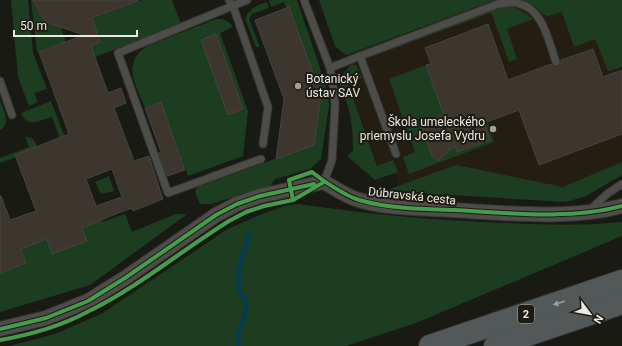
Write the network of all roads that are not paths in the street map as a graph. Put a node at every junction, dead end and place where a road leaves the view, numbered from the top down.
1 (247, 0) edge
2 (304, 0) edge
3 (231, 3) edge
4 (360, 56) junction
5 (556, 62) dead end
6 (330, 68) junction
7 (0, 81) edge
8 (12, 115) dead end
9 (263, 144) dead end
10 (396, 154) dead end
11 (261, 159) dead end
12 (324, 182) junction
13 (622, 184) edge
14 (622, 206) edge
15 (588, 212) junction
16 (622, 281) edge
17 (622, 303) edge
18 (0, 329) edge
19 (430, 346) edge
20 (495, 346) edge

1 - 3 lane
2 - 6 lane
3 - 9 lane
3 - 11 lane
4 - 5 lane
4 - 6 lane
4 - 10 lane
6 - 12 lane
7 - 8 lane
12 - 15 street, Dúbravská cesta
12 - 18 street
13 - 15 lane
14 - 15 street, Dúbravská cesta
16 -> 19 main road, 2
17 - 20 main road, 2

